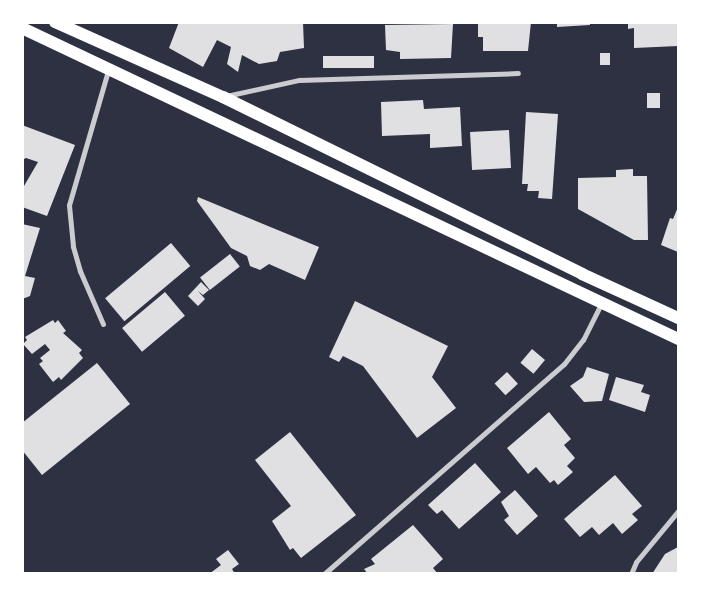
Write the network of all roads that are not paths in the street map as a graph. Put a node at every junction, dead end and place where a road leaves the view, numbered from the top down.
1 (55, 22) edge
2 (22, 28) edge
3 (109, 68) junction
4 (518, 73) dead end
5 (223, 97) junction
6 (601, 303) junction
7 (678, 318) edge
8 (103, 324) dead end
9 (678, 338) edge
10 (678, 511) edge
11 (324, 574) edge
12 (631, 574) edge

1 - 5 highway
2 - 3 highway
3 - 6 highway
3 - 8 street
4 - 5 street
5 - 7 highway
6 - 9 highway
6 - 11 street
10 - 12 street

